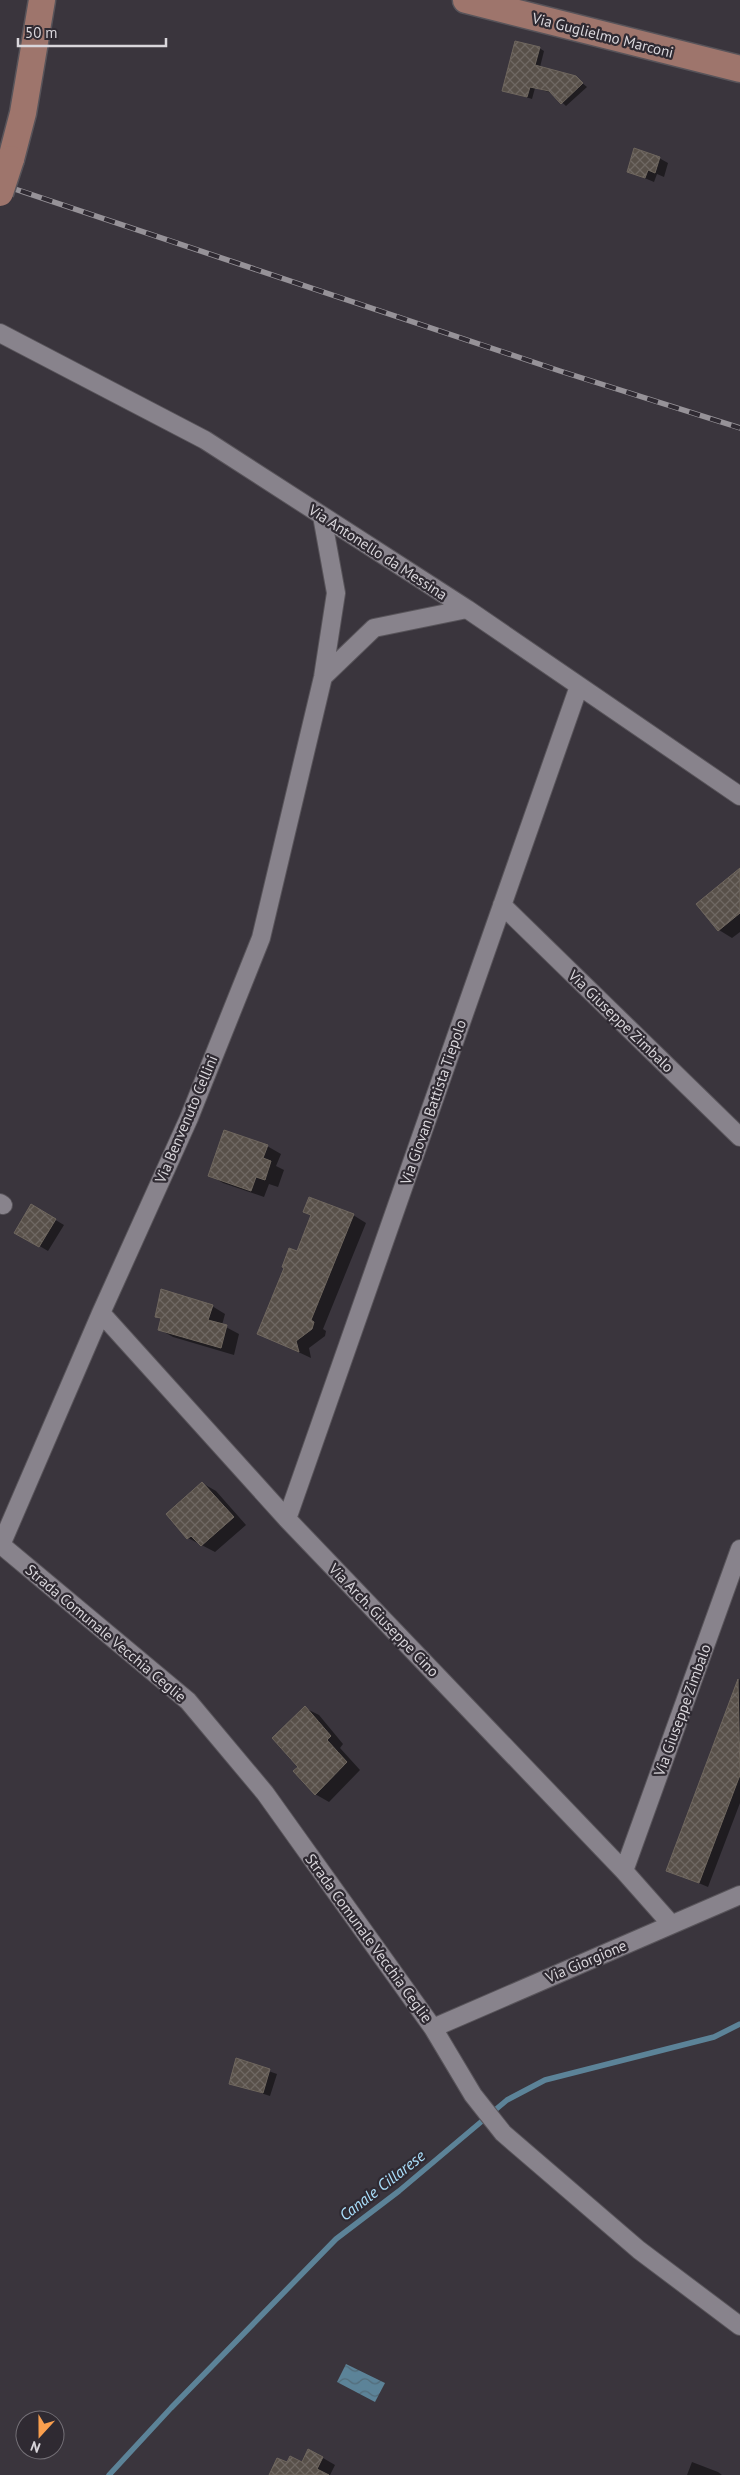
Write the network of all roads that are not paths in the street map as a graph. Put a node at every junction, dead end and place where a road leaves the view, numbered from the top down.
1 (42, 0) edge
2 (466, 0) edge
3 (740, 69) edge
4 (0, 193) edge
5 (0, 333) edge
6 (322, 516) junction
7 (467, 609) junction
8 (324, 677) junction
9 (579, 686) junction
10 (740, 796) edge
11 (502, 905) junction
12 (740, 1137) edge
13 (101, 1312) junction
14 (287, 1519) junction
15 (1, 1545) edge
16 (740, 1549) edge
17 (624, 1871) junction
18 (740, 1896) edge
19 (671, 1924) junction
20 (433, 2028) junction
21 (740, 2326) edge

1 - 4 main road, bridge
2 - 3 main road, Via Guglielmo Marconi
5 - 6 street, Via Antonello da Messina
6 - 7 street, Via Antonello da Messina
6 - 8 street, Via Benvenuto Cellini
7 - 8 street
7 - 9 street, Via Antonello da Messina
8 - 13 street, Via Benvenuto Cellini
9 - 10 street, Via Antonello da Messina
9 - 11 street, Via Giovan Battista Tiepolo
11 - 12 street, Via Giuseppe Zimbalo
11 - 14 street, Via Giovan Battista Tiepolo
13 - 14 street, Via Arch. Giuseppe Cino
13 - 15 street, Via Benvenuto Cellini
14 - 17 street, Via Arch. Giuseppe Cino
15 - 20 street, Strada Comunale Vecchia Ceglie
16 - 17 street, Via Giuseppe Zimbalo
17 - 19 street, Via Arch. Giuseppe Cino
18 - 19 street, Via Giorgione
19 - 20 street, Via Giorgione
20 - 21 street, Strada Comunale Vecchia Ceglie

